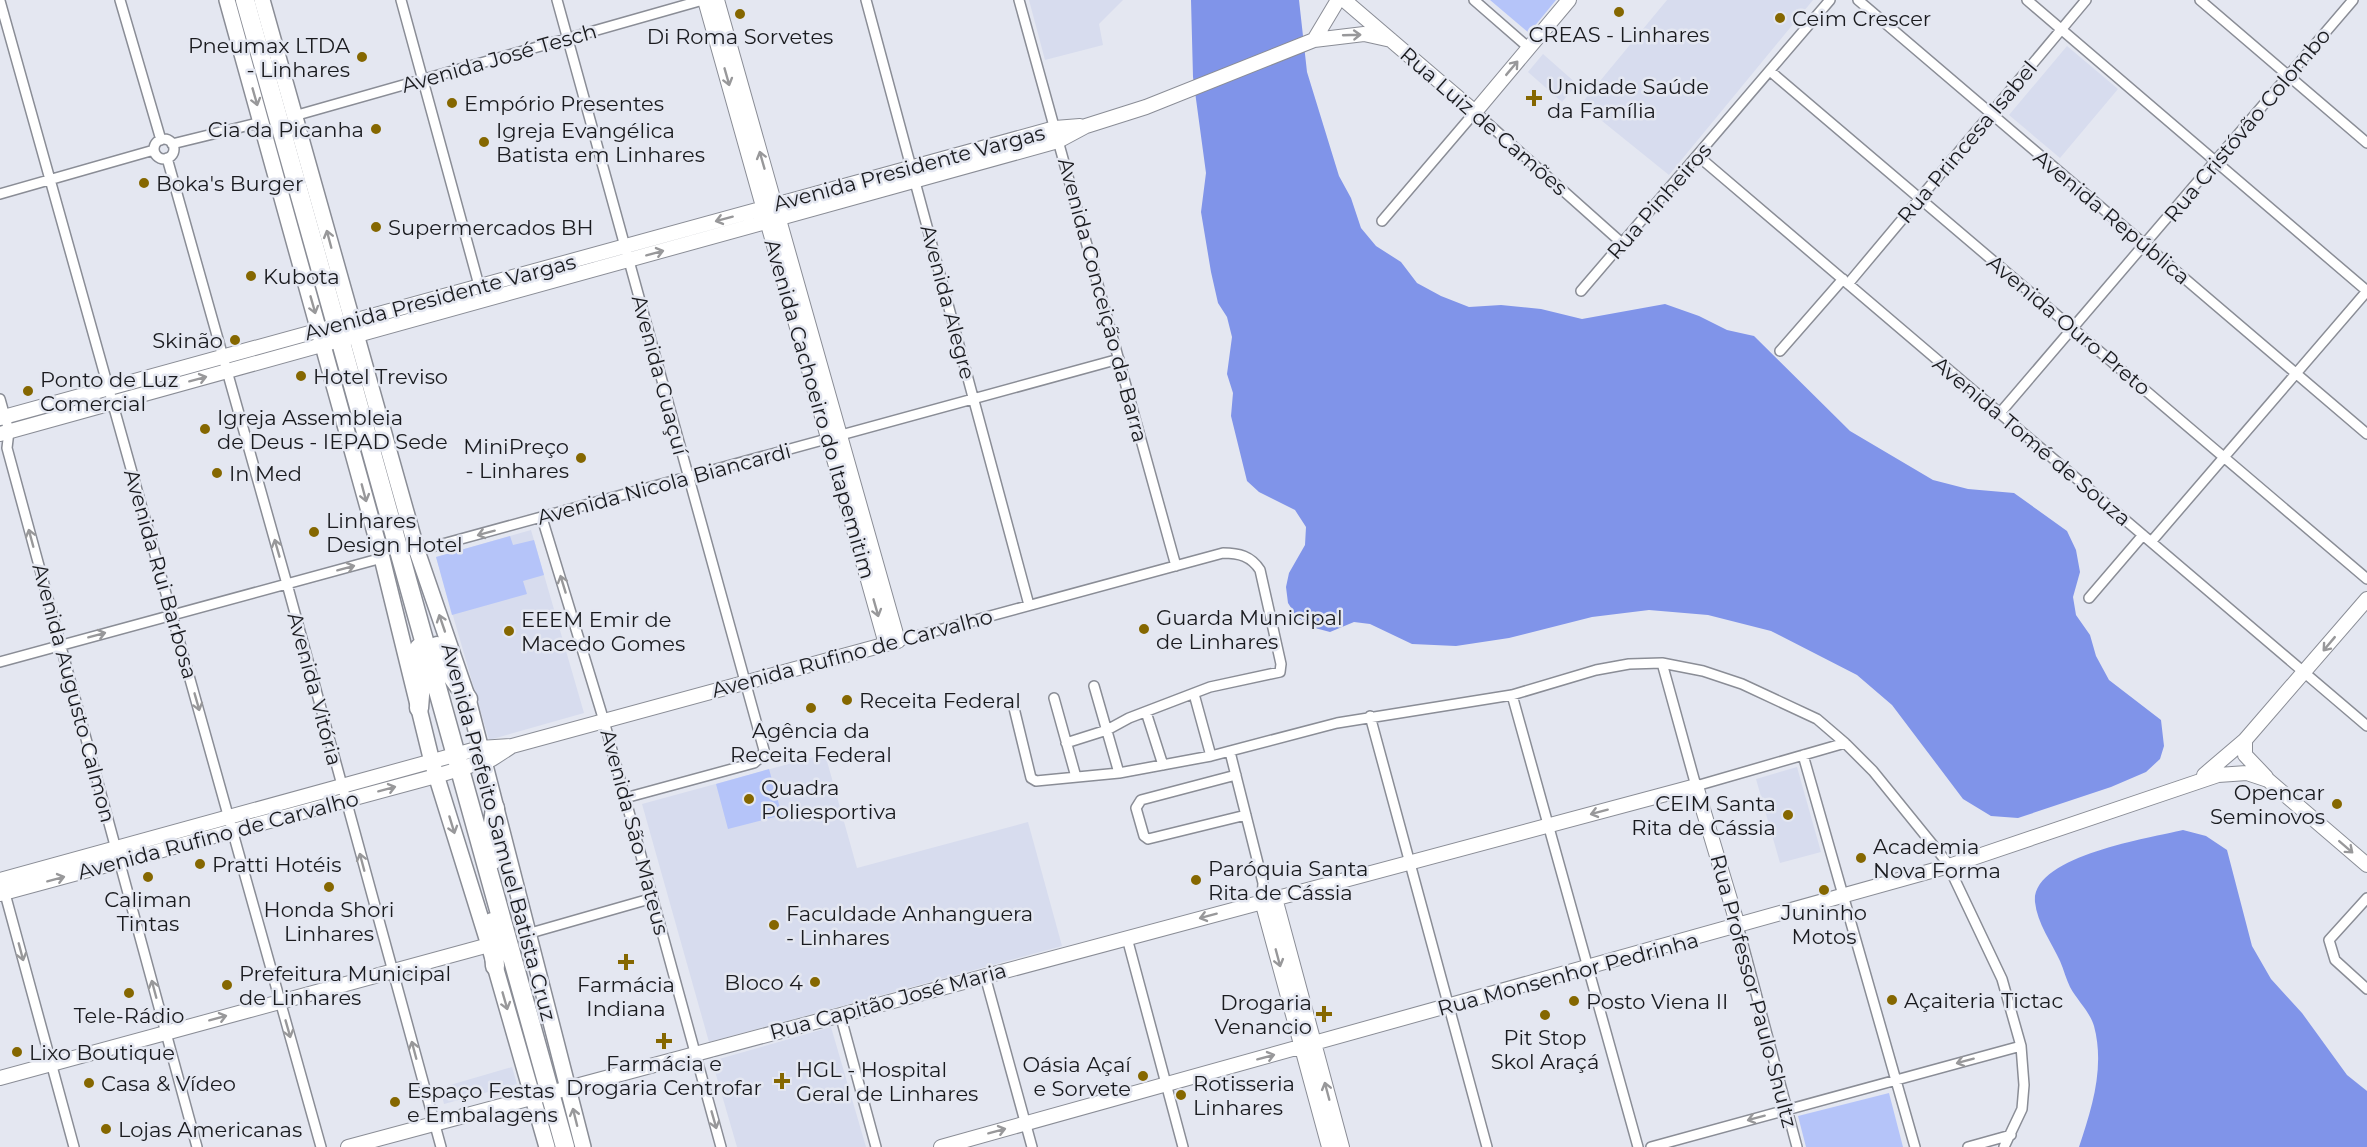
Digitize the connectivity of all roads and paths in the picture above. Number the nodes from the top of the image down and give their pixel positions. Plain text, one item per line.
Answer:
1 (0, 0) edge
2 (120, 0) edge
3 (227, 0) edge
4 (245, 0) edge
5 (262, 0) edge
6 (401, 0) edge
7 (557, 0) edge
8 (704, 0) edge
9 (717, 0) edge
10 (866, 0) edge
11 (1019, 0) edge
12 (1338, 0) edge
13 (1344, 0) edge
14 (1474, 0) edge
15 (1569, 0) edge
16 (1830, 0) edge
17 (1858, 0) edge
18 (2027, 0) edge
19 (2086, 0) edge
20 (2200, 0) edge
21 (2353, 0) edge
22 (2062, 29) junction
23 (567, 38) junction
24 (1391, 40) junction
25 (1311, 42) junction
26 (1529, 48) junction
27 (1770, 71) junction
28 (2288, 76) junction
29 (423, 79) junction
30 (1475, 112) junction
31 (1991, 114) junction
32 (294, 116) junction
33 (262, 123) junction
34 (1057, 135) junction
35 (160, 140) junction
36 (2367, 143) edge
37 (172, 144) junction
38 (154, 150) junction
39 (1698, 156) junction
40 (166, 158) junction
41 (2216, 161) junction
42 (911, 167) junction
43 (50, 179) junction
44 (915, 181) junction
45 (0, 194) edge
46 (1920, 198) junction
47 (769, 206) junction
48 (773, 221) junction
49 (1382, 221) dead end
50 (1623, 244) junction
51 (2145, 244) junction
52 (625, 246) junction
53 (629, 261) junction
54 (1845, 282) junction
55 (480, 286) junction
56 (1581, 291) dead end
57 (2367, 291) edge
58 (483, 300) junction
59 (2073, 328) junction
60 (339, 333) junction
61 (1780, 351) dead end
62 (221, 357) junction
63 (1119, 359) junction
64 (226, 372) junction
65 (2296, 373) junction
66 (109, 388) junction
67 (0, 399) edge
68 (975, 399) junction
69 (113, 403) junction
70 (2000, 413) junction
71 (2, 417) edge
72 (2367, 434) edge
73 (3, 435) edge
74 (834, 438) junction
75 (2224, 457) junction
76 (689, 477) junction
77 (542, 518) junction
78 (2143, 535) junction
79 (2151, 542) junction
80 (417, 551) junction
81 (382, 558) junction
82 (1176, 566) junction
83 (2367, 579) edge
84 (287, 584) junction
85 (411, 590) junction
86 (2089, 598) dead end
87 (2367, 599) edge
88 (1029, 606) junction
89 (172, 615) junction
90 (892, 642) junction
91 (60, 645) junction
92 (0, 662) edge
93 (1662, 663) junction
94 (2305, 673) junction
95 (745, 682) junction
96 (1094, 686) dead end
97 (1194, 694) junction
98 (1512, 695) junction
99 (1054, 698) dead end
100 (468, 699) junction
101 (418, 708) junction
102 (1014, 708) dead end
103 (1146, 712) junction
104 (1370, 716) junction
105 (604, 721) junction
106 (2367, 726) edge
107 (1107, 730) junction
108 (2245, 740) junction
109 (1066, 743) junction
110 (1845, 743) junction
111 (1230, 752) junction
112 (482, 755) junction
113 (1803, 755) junction
114 (1211, 756) junction
115 (459, 761) junction
116 (1162, 765) junction
117 (434, 769) junction
118 (1119, 773) junction
119 (1236, 775) junction
120 (1076, 777) junction
121 (2268, 780) junction
122 (2189, 784) junction
123 (1696, 786) junction
124 (343, 794) junction
125 (626, 798) junction
126 (495, 808) junction
127 (1246, 815) junction
128 (231, 824) junction
129 (1548, 825) junction
130 (117, 855) junction
131 (484, 861) junction
132 (1409, 862) junction
133 (2367, 865) edge
134 (1949, 866) junction
135 (1, 884) edge
136 (492, 893) junction
137 (1843, 896) junction
138 (653, 897) junction
139 (2367, 898) edge
140 (1268, 900) junction
141 (1738, 926) junction
142 (527, 934) junction
143 (1127, 938) junction
144 (489, 945) junction
145 (495, 966) junction
146 (1588, 968) junction
147 (393, 971) junction
148 (985, 976) junction
149 (2367, 988) edge
150 (280, 1001) junction
151 (1449, 1006) junction
152 (840, 1014) junction
153 (166, 1033) junction
154 (1308, 1045) junction
155 (2021, 1046) junction
156 (695, 1053) junction
157 (52, 1064) junction
158 (0, 1078) edge
159 (1896, 1080) junction
160 (1167, 1085) junction
161 (568, 1087) junction
162 (541, 1094) junction
163 (1787, 1110) junction
164 (434, 1123) junction
165 (1025, 1124) junction
166 (2011, 1135) junction
167 (75, 1147) edge
168 (197, 1147) edge
169 (321, 1147) edge
170 (348, 1147) edge
171 (441, 1147) edge
172 (547, 1147) edge
173 (565, 1147) edge
174 (583, 1147) edge
175 (722, 1147) edge
176 (876, 1147) edge
177 (941, 1147) edge
178 (1032, 1147) edge
179 (1183, 1147) edge
180 (1329, 1147) edge
181 (1342, 1147) edge
182 (1487, 1147) edge
183 (1638, 1147) edge
184 (1651, 1147) edge
185 (1797, 1147) edge
186 (1915, 1147) edge
187 (1968, 1147) edge
188 (2004, 1147) edge

1 - 43 street, Avenida Rui Barbosa
2 - 35 street
3 -> 33 main road, Avenida Prefeito Samuel Batista Cruz
4 - 60 highway
5 - 32 main road, Avenida Prefeito Samuel Batista Cruz
6 - 29 street
7 - 23 street, Avenida Guaçuí
8 - 23 street, Avenida José Tesch
8 -> 47 main road
47 -> 9 main road
10 - 42 street, Avenida Alegre
11 - 34 street, Avenida Conceição da Barra
12 - 25 main road
13 - 24 main road, Rua Luiz de Camões
14 - 26 street
15 - 26 main road
16 - 27 street, Rua Pinheiros
17 - 31 street, Avenida República
18 - 22 street
19 - 22 street, Rua Princesa Isabel
20 - 28 street
21 - 28 street, Rua Cristóvão Colombo
22 - 31 street, Rua Princesa Isabel
22 - 41 street
23 - 29 street, Avenida José Tesch
23 - 52 street, Avenida Guaçuí
25 -> 24 main road, Avenida Presidente Vargas
24 - 30 main road, Rua Luiz de Camões
25 - 34 main road, Avenida Presidente Vargas
30 -> 26 main road
27 - 39 street, Rua Pinheiros
27 - 46 street, Avenida Ouro Preto
28 - 36 street
28 - 41 street, Rua Cristóvão Colombo
29 - 32 street, Avenida José Tesch
29 - 55 street
30 - 49 street
30 - 50 street, Rua Luiz de Camões
31 - 46 street, Rua Princesa Isabel
31 - 51 street, Avenida República
60 -> 32 main road, Avenida Prefeito Samuel Batista Cruz
33 - 37 street
33 -> 60 main road, Avenida Prefeito Samuel Batista Cruz
34 - 42 main road, Avenida Presidente Vargas
34 - 44 main road, Avenida Presidente Vargas
34 - 63 street, Avenida Conceição da Barra
35 - 37 street
35 - 38 street
37 - 40 street
38 - 40 street
38 - 43 street
39 - 50 street, Rua Pinheiros
39 - 54 street, Avenida Tomé de Souza
40 - 62 street
41 - 51 street, Rua Cristóvão Colombo
41 - 57 street
42 - 44 street, Avenida Alegre
42 - 47 main road, Avenida Presidente Vargas
43 - 45 street
43 - 66 street, Avenida Rui Barbosa
44 - 48 main road, Avenida Presidente Vargas
44 - 68 street, Avenida Alegre
46 - 54 street, Rua Princesa Isabel
46 - 59 street, Avenida Ouro Preto
47 - 48 main road, Avenida Cachoeiro do Itapemitim
47 -> 52 main road, Avenida Presidente Vargas
53 -> 48 main road, Avenida Presidente Vargas
48 - 74 main road, Avenida Cachoeiro do Itapemitim
50 - 56 street, Rua Pinheiros
51 - 59 street, Rua Cristóvão Colombo
51 - 65 street, Avenida República
52 - 53 street, Avenida Guaçuí
52 - 55 main road, Avenida Presidente Vargas
53 - 58 main road, Avenida Presidente Vargas
53 - 76 street, Avenida Guaçuí
54 - 61 street, Rua Princesa Isabel
54 - 70 street, Avenida Tomé de Souza
55 - 58 street
55 - 60 main road, Avenida Presidente Vargas
57 - 65 street
58 - 60 main road, Avenida Presidente Vargas
59 - 70 street, Rua Cristóvão Colombo
59 - 75 street, Avenida Ouro Preto
60 - 62 main road, Avenida Presidente Vargas
60 - 64 main road, Avenida Presidente Vargas
60 - 80 main road, Avenida Prefeito Samuel Batista Cruz
60 -> 81 main road, Avenida Prefeito Samuel Batista Cruz
60 - 85 highway
62 - 64 street, Avenida Vitória
62 - 66 main road, Avenida Presidente Vargas
63 - 68 street, Avenida Nicola Biancardi
63 - 82 street, Avenida Conceição da Barra
69 -> 64 main road, Avenida Presidente Vargas
84 -> 64 street, Avenida Vitória
65 - 72 street, Avenida República
65 - 75 street
66 - 69 street, Avenida Rui Barbosa
66 - 71 main road, Avenida Presidente Vargas
67 - 71 street, Avenida Augusto Calmon
68 - 74 street, Avenida Nicola Biancardi
68 - 88 street, Avenida Alegre
69 - 73 main road, Avenida Presidente Vargas
69 - 89 street, Avenida Rui Barbosa
70 - 78 street, Avenida Tomé de Souza
71 - 73 street, Avenida Augusto Calmon
91 -> 73 street, Avenida Augusto Calmon
74 - 76 street, Avenida Nicola Biancardi
74 - 90 main road, Avenida Cachoeiro do Itapemitim
75 - 79 street
75 - 83 street, Avenida Ouro Preto
76 - 77 street, Avenida Nicola Biancardi
76 - 95 street, Avenida Guaçuí
77 -> 80 street, Avenida Nicola Biancardi
105 -> 77 street, Avenida São Mateus
78 - 79 street, Avenida Tomé de Souza
78 - 86 street
79 - 94 street, Avenida Tomé de Souza
100 -> 80 main road, Avenida Prefeito Samuel Batista Cruz
84 -> 81 street
81 - 101 main road, Avenida Prefeito Samuel Batista Cruz
82 - 88 street, Avenida Rufino de Carvalho
82 - 97 street, Avenida Rufino de Carvalho
84 - 89 street
84 - 124 street, Avenida Vitória
85 - 100 highway
85 - 101 highway
85 - 115 highway, Avenida Prefeito Samuel Batista Cruz
87 -> 94 main road
88 - 90 street, Avenida Rufino de Carvalho
91 -> 89 street
89 -> 128 street, Avenida Rui Barbosa
90 - 95 main road, Avenida Rufino de Carvalho
91 - 92 street
91 - 130 street, Avenida Augusto Calmon
93 - 98 street
93 - 110 street
93 - 123 street, Rua Professor Paulo Shultz
94 - 106 street, Avenida Tomé de Souza
94 - 108 main road
95 - 105 main road, Avenida Rufino de Carvalho
95 - 125 street, Avenida Guaçuí
96 - 107 street
97 - 103 street
97 - 114 street
98 - 104 street
98 - 129 street
99 - 109 street
100 - 112 main road, Avenida Prefeito Samuel Batista Cruz
101 - 117 main road, Avenida Prefeito Samuel Batista Cruz
102 - 120 street
103 - 107 street
103 - 116 street
104 - 111 street
104 - 132 street
105 - 112 main road, Avenida Rufino de Carvalho
105 - 125 street, Avenida São Mateus
107 - 109 street
107 - 118 street
108 - 121 main road
108 - 122 main road
109 - 120 street
110 - 113 street
110 - 134 street
111 - 114 street
111 - 119 street
112 - 115 main road, Avenida Rufino de Carvalho
112 - 126 main road, Avenida Prefeito Samuel Batista Cruz
113 - 123 street
113 - 137 street
114 - 116 street
115 - 117 main road, Avenida Rufino de Carvalho
115 - 131 highway
116 - 118 street
117 - 124 main road, Avenida Rufino de Carvalho
117 -> 144 main road, Avenida Prefeito Samuel Batista Cruz
118 - 120 street
119 - 127 street
119 - 127 street
121 - 122 main road
121 -> 133 main road
122 - 134 main road, Rua Monsenhor Pedrinha
123 -> 129 main road, Rua Capitão José Maria
123 - 141 main road, Rua Professor Paulo Shultz
124 - 128 main road, Avenida Rufino de Carvalho
147 -> 124 street, Avenida Vitória
125 - 138 street, Avenida São Mateus
126 - 136 highway
126 - 142 main road, Avenida Prefeito Samuel Batista Cruz
127 - 140 street
128 - 130 main road, Avenida Rufino de Carvalho
128 - 150 street, Avenida Rui Barbosa
129 - 132 main road, Rua Capitão José Maria
129 - 146 street
130 - 135 main road, Avenida Rufino de Carvalho
153 -> 130 street, Avenida Augusto Calmon
131 - 136 highway
131 - 145 highway
132 - 140 main road, Rua Capitão José Maria
132 - 151 street
134 - 137 main road, Rua Monsenhor Pedrinha
134 - 155 street
135 -> 157 street
136 - 162 highway
137 - 141 main road, Rua Monsenhor Pedrinha
137 - 159 street
138 - 142 street
138 - 156 street, Avenida São Mateus
139 - 149 street
140 -> 143 main road, Rua Capitão José Maria
140 - 154 main road
141 - 146 main road, Rua Monsenhor Pedrinha
141 - 163 street, Rua Professor Paulo Shultz
142 - 161 main road, Avenida Prefeito Samuel Batista Cruz
143 - 148 main road, Rua Capitão José Maria
143 - 160 street
144 - 145 main road, Avenida Prefeito Samuel Batista Cruz
144 - 147 main road
145 -> 162 main road, Avenida Prefeito Samuel Batista Cruz
146 - 151 main road, Rua Monsenhor Pedrinha
146 - 183 street
147 - 150 main road
164 -> 147 street, Avenida Vitória
148 - 152 main road, Rua Capitão José Maria
148 - 165 street
153 -> 150 main road
150 -> 169 street, Avenida Rui Barbosa
151 - 154 main road, Rua Monsenhor Pedrinha
151 - 182 street
152 - 156 main road, Rua Capitão José Maria
152 - 176 street
153 - 157 main road
153 - 168 street, Avenida Augusto Calmon
160 -> 154 main road, Rua Monsenhor Pedrinha
154 - 180 main road
181 -> 154 main road
155 -> 159 street
155 - 166 street
156 - 161 main road, Rua Capitão José Maria
156 -> 175 street, Avenida São Mateus
157 - 158 main road
157 - 167 street
159 - 163 street
159 - 186 street
160 - 165 main road, Rua Monsenhor Pedrinha
160 - 179 street
161 - 162 main road, Rua Capitão José Maria
174 -> 161 main road, Avenida Prefeito Samuel Batista Cruz
162 - 164 main road
162 - 172 main road, Avenida Prefeito Samuel Batista Cruz
162 - 173 highway
163 -> 184 street
163 - 185 street, Rua Professor Paulo Shultz
164 - 170 main road
164 - 171 street, Avenida Vitória
177 -> 165 main road, Rua Monsenhor Pedrinha
165 - 178 street
166 - 187 street
166 - 188 street

